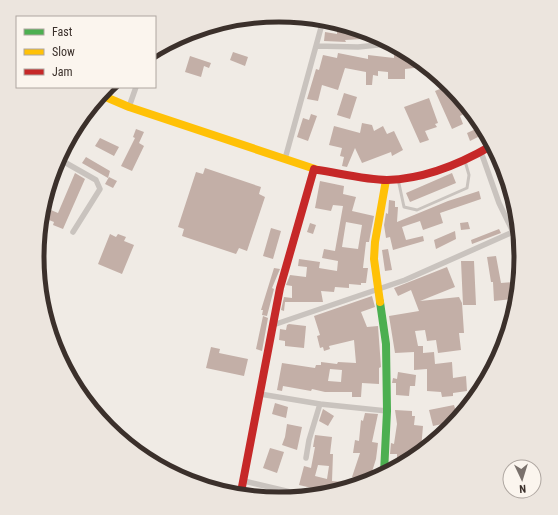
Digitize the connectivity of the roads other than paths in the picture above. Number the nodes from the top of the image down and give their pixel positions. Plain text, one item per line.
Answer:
1 (321, 26) edge
2 (380, 45) edge
3 (316, 46) junction
4 (136, 88) edge
5 (106, 97) edge
6 (129, 107) junction
7 (487, 148) edge
8 (481, 152) junction
9 (286, 159) junction
10 (465, 159) junction
11 (64, 162) edge
12 (314, 169) junction
13 (398, 179) junction
14 (386, 180) junction
15 (513, 231) edge
16 (73, 232) dead end
17 (513, 232) edge
18 (377, 290) junction
19 (273, 325) junction
20 (260, 394) junction
21 (320, 404) junction
22 (387, 411) junction
23 (306, 458) dead end
24 (384, 468) edge
25 (244, 481) junction
26 (242, 490) edge
27 (291, 492) edge

1 - 3 street
2 - 3 street
3 - 9 street
4 - 6 street
5 - 6 street
6 - 9 street
7 - 8 street
8 - 10 street
8 - 15 street
9 - 12 street
10 - 13 street
10 - 13 lane
11 - 16 street
12 - 14 street
12 - 19 street
13 - 14 street
14 - 18 street
17 - 18 street
18 - 19 street
18 - 22 street
19 - 20 street
20 - 21 street
20 - 25 street
21 - 22 street
21 - 23 street
22 - 24 street
25 - 26 street
25 - 27 street

